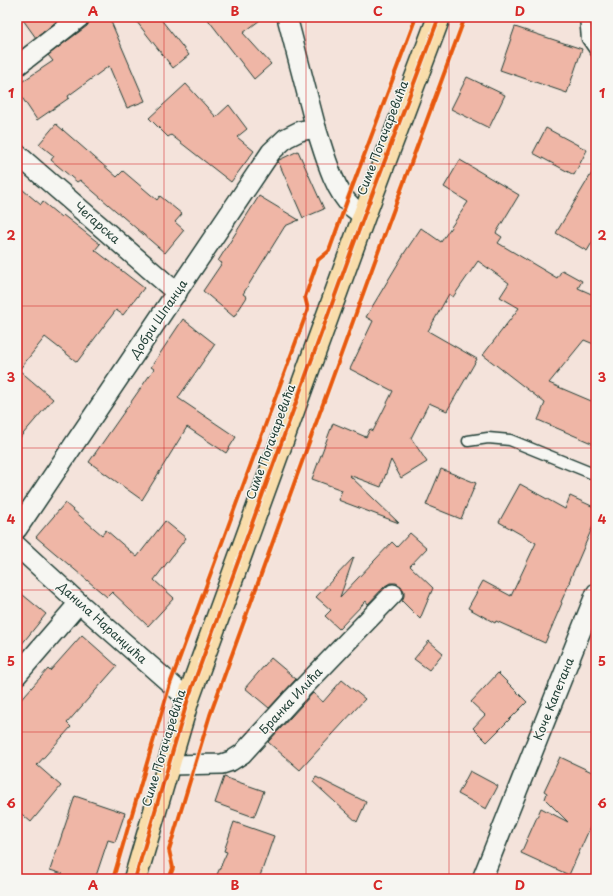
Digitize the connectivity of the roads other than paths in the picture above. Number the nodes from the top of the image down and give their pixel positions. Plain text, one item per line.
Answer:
1 (80, 17) edge
2 (287, 17) edge
3 (439, 17) edge
4 (585, 17) edge
5 (596, 52) edge
6 (17, 66) edge
7 (316, 128) junction
8 (17, 154) edge
9 (364, 216) junction
10 (177, 293) junction
11 (468, 441) dead end
12 (596, 476) edge
13 (17, 529) edge
14 (17, 546) edge
15 (596, 593) edge
16 (394, 594) dead end
17 (79, 603) junction
18 (17, 675) edge
19 (188, 699) junction
20 (169, 765) junction
21 (135, 879) edge
22 (482, 879) edge

1 - 6 street
2 - 7 street
3 - 9 main road, Симе Погачаревића
4 - 5 lane
7 - 9 street
7 - 10 street, Добри Шпанца
8 - 10 street, Чегарска
9 - 19 main road, Симе Погачаревића
10 - 13 street, Добри Шпанца
11 - 12 lane
14 - 17 street, Данила Наранџића
15 - 22 street, Коче Капетана
16 - 20 street, Бранка Илића
17 - 18 street
17 - 19 street, Данила Наранџића
19 - 20 main road, Симе Погачаревића
20 - 21 main road, Симе Погачаревића

